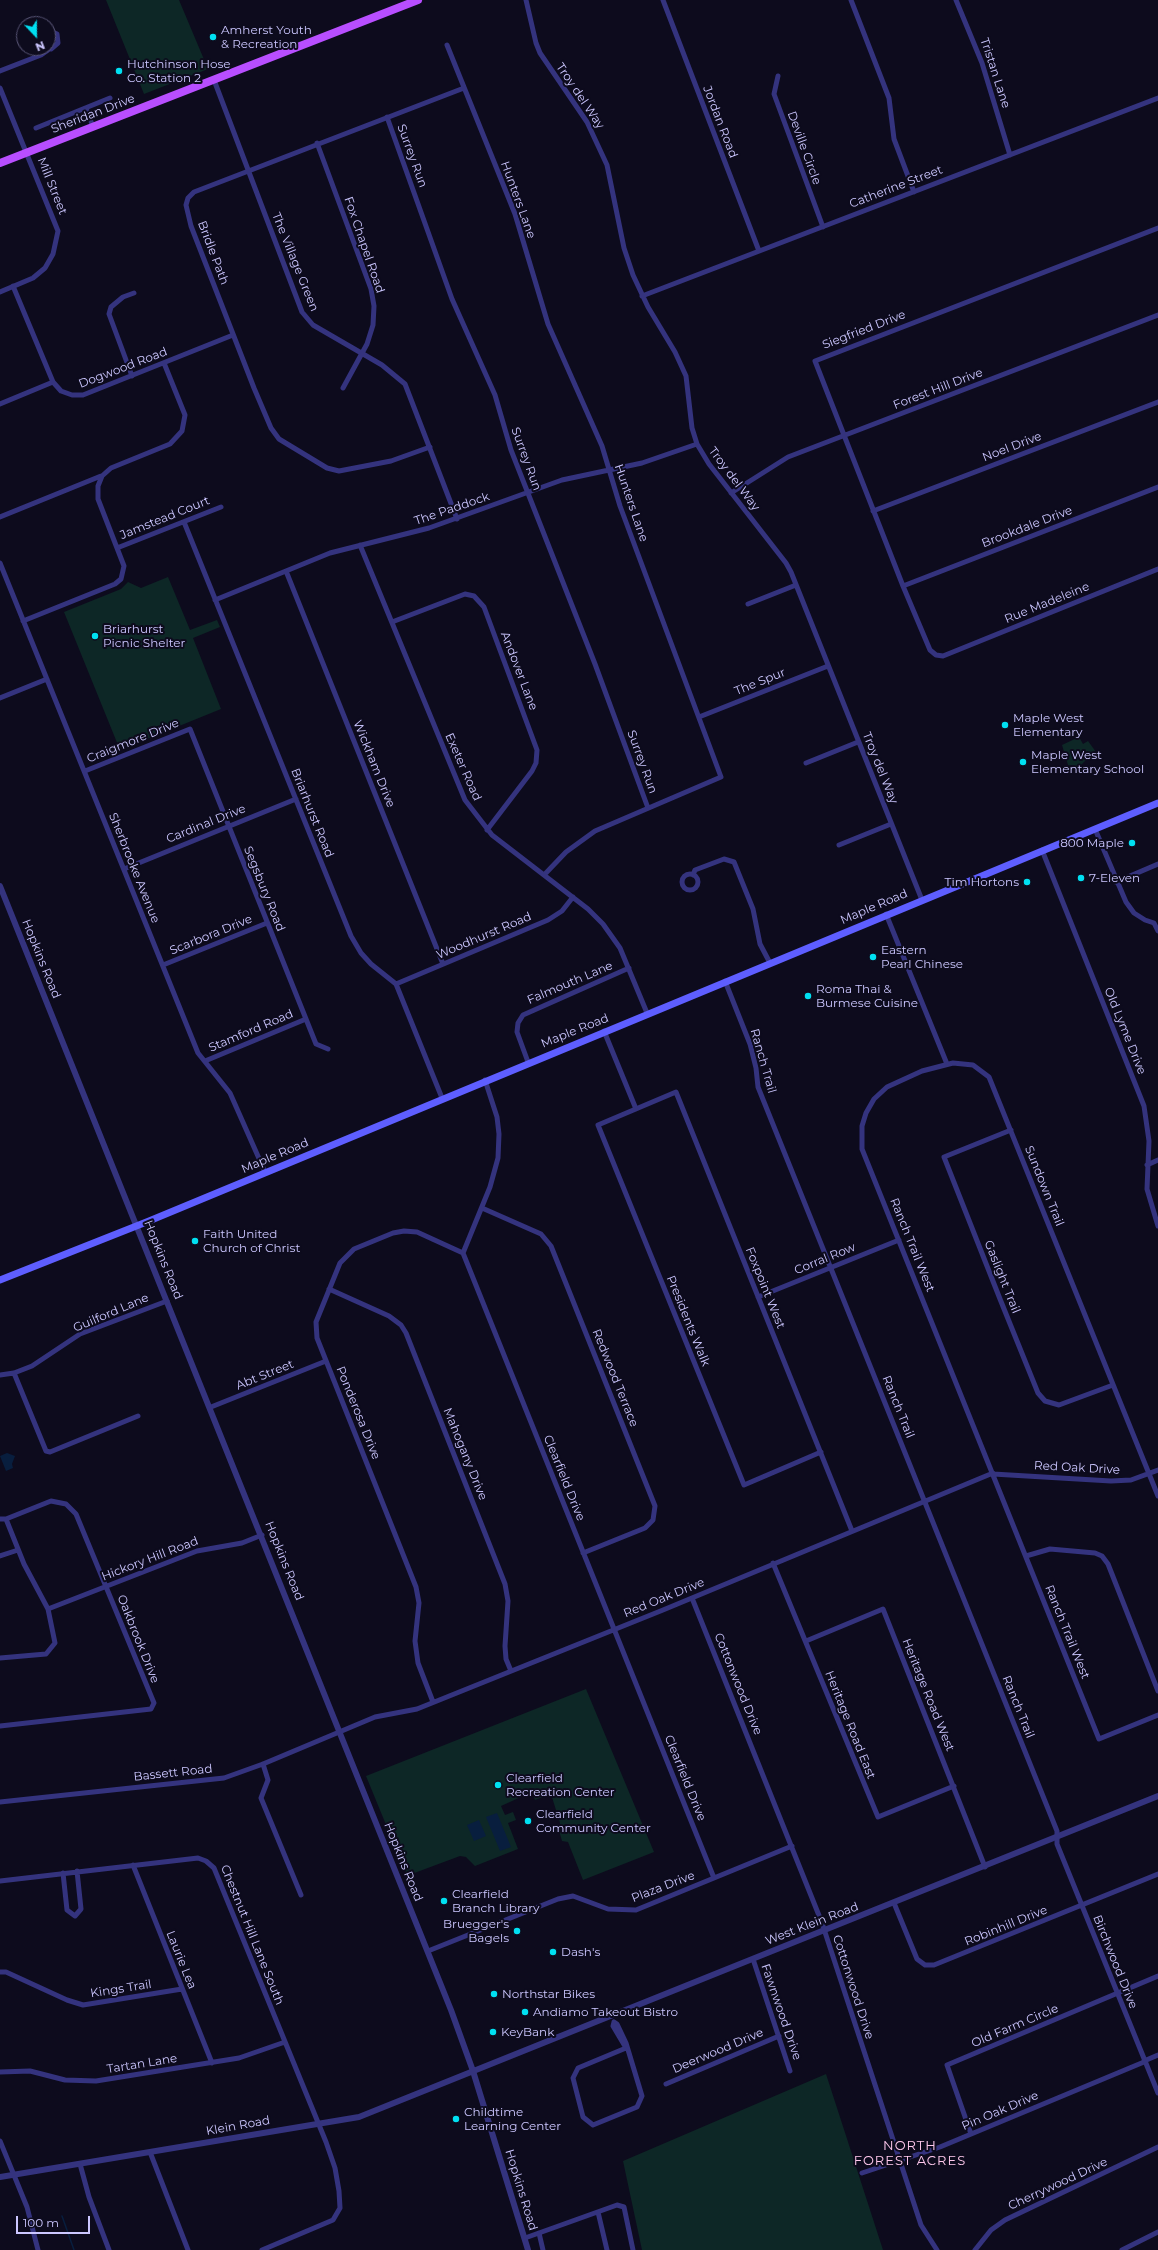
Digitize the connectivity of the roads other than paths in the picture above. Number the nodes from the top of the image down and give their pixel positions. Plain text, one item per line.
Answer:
1 (418, 0) edge
2 (526, 0) edge
3 (663, 0) edge
4 (851, 0) edge
5 (956, 0) edge
6 (56, 34) edge
7 (56, 45) edge
8 (447, 45) dead end
9 (38, 56) edge
10 (0, 71) edge
11 (778, 76) dead end
12 (214, 80) junction
13 (0, 88) edge
14 (464, 88) junction
15 (110, 98) dead end
16 (1158, 98) edge
17 (86, 108) junction
18 (387, 117) junction
19 (93, 127) junction
20 (36, 128) dead end
21 (317, 143) junction
22 (27, 152) junction
23 (1010, 155) junction
24 (0, 163) edge
25 (248, 170) junction
26 (914, 192) junction
27 (823, 227) junction
28 (1158, 228) edge
29 (758, 251) junction
30 (13, 286) junction
31 (0, 292) edge
32 (134, 293) dead end
33 (642, 296) junction
34 (1158, 315) edge
35 (233, 335) junction
36 (362, 354) junction
37 (164, 363) junction
38 (132, 376) junction
39 (53, 382) junction
40 (343, 388) dead end
41 (1158, 402) edge
42 (0, 404) edge
43 (844, 435) junction
44 (696, 444) junction
45 (430, 447) junction
46 (610, 470) junction
47 (102, 476) junction
48 (1158, 487) edge
49 (527, 493) junction
50 (732, 493) junction
51 (221, 507) dead end
52 (873, 511) junction
53 (0, 517) edge
54 (457, 519) junction
55 (184, 522) junction
56 (360, 545) junction
57 (117, 548) junction
58 (0, 563) edge
59 (1158, 569) edge
60 (286, 571) junction
61 (796, 585) junction
62 (904, 586) junction
63 (215, 600) junction
64 (748, 604) dead end
65 (23, 621) junction
66 (392, 622) junction
67 (943, 656) joint
68 (828, 666) junction
69 (47, 679) junction
70 (0, 698) edge
71 (699, 717) junction
72 (190, 729) joint
73 (858, 742) junction
74 (806, 763) dead end
75 (85, 771) junction
76 (296, 799) junction
77 (1158, 803) edge
78 (648, 808) junction
79 (891, 824) junction
80 (228, 826) junction
81 (1095, 829) junction
82 (487, 830) junction
83 (838, 845) dead end
84 (1042, 850) junction
85 (1158, 864) edge
86 (124, 869) junction
87 (545, 874) junction
88 (693, 875) dead end
89 (1116, 882) junction
90 (0, 886) edge
91 (573, 897) junction
92 (922, 900) junction
93 (886, 914) junction
94 (267, 923) junction
95 (1158, 931) edge
96 (770, 963) junction
97 (443, 964) junction
98 (163, 965) junction
99 (629, 968) junction
100 (724, 981) junction
101 (396, 984) junction
102 (647, 1014) junction
103 (306, 1019) junction
104 (604, 1031) junction
105 (328, 1049) dead end
106 (205, 1061) junction
107 (528, 1062) junction
108 (946, 1064) junction
109 (485, 1080) junction
110 (442, 1098) junction
111 (636, 1109) junction
112 (1011, 1130) junction
113 (1158, 1160) edge
114 (1147, 1165) junction
115 (266, 1172) junction
116 (482, 1208) junction
117 (137, 1226) junction
118 (1158, 1226) edge
119 (899, 1240) junction
120 (463, 1253) junction
121 (831, 1267) junction
122 (0, 1280) edge
123 (329, 1289) junction
124 (758, 1297) junction
125 (167, 1300) junction
126 (326, 1361) junction
127 (14, 1373) junction
128 (0, 1375) edge
129 (1113, 1385) junction
130 (211, 1407) junction
131 (138, 1416) dead end
132 (821, 1452) junction
133 (1158, 1470) edge
134 (993, 1473) junction
135 (1149, 1473) junction
136 (1158, 1496) edge
137 (925, 1501) junction
138 (6, 1518) junction
139 (0, 1519) edge
140 (852, 1531) junction
141 (262, 1535) junction
142 (18, 1550) junction
143 (583, 1553) junction
144 (0, 1556) edge
145 (1026, 1556) junction
146 (774, 1563) junction
147 (106, 1587) junction
148 (692, 1598) junction
149 (48, 1609) junction
150 (615, 1629) junction
151 (806, 1641) junction
152 (0, 1658) edge
153 (511, 1671) junction
154 (1158, 1690) edge
155 (433, 1702) junction
156 (1158, 1715) edge
157 (0, 1726) edge
158 (340, 1732) junction
159 (263, 1764) junction
160 (954, 1786) junction
161 (1158, 1796) edge
162 (0, 1802) edge
163 (1056, 1838) junction
164 (792, 1846) junction
165 (133, 1865) junction
166 (984, 1867) junction
167 (77, 1871) junction
168 (63, 1873) junction
169 (1158, 1874) edge
170 (714, 1878) junction
171 (0, 1881) edge
172 (301, 1895) dead end
173 (894, 1903) junction
174 (1082, 1906) junction
175 (824, 1931) junction
176 (428, 1951) junction
177 (753, 1959) junction
178 (1, 1970) edge
179 (1158, 1976) edge
180 (182, 1988) junction
181 (1116, 1993) junction
182 (613, 2019) junction
183 (779, 2036) junction
184 (285, 2042) junction
185 (626, 2048) junction
186 (1158, 2055) edge
187 (1144, 2061) junction
188 (212, 2063) junction
189 (473, 2071) junction
190 (790, 2071) dead end
191 (0, 2072) edge
192 (666, 2084) dead end
193 (1158, 2094) edge
194 (318, 2124) junction
195 (971, 2134) junction
196 (0, 2141) edge
197 (1158, 2147) edge
198 (150, 2152) junction
199 (899, 2161) junction
200 (80, 2164) junction
201 (862, 2173) dead end
202 (14, 2175) junction
203 (0, 2177) edge
204 (598, 2212) junction
205 (1158, 2232) edge
206 (539, 2233) junction
207 (525, 2238) junction
208 (38, 2250) edge
209 (110, 2250) edge
210 (188, 2250) edge
211 (262, 2250) edge
212 (528, 2250) edge
213 (543, 2250) edge
214 (607, 2250) edge
215 (632, 2250) edge
216 (937, 2250) edge
217 (975, 2250) edge
218 (1122, 2250) edge

1 - 12 main road, Sheridan Drive
2 - 33 street, Troy del Way
3 - 29 street, Jordan Road
4 - 26 street
5 - 23 street, Tristan Lane
6 - 7 street
8 - 14 street, Hunters Lane
9 - 10 street
11 - 27 street, Deville Circle
12 - 19 main road, Sheridan Drive
12 - 25 street, The Village Green
13 - 22 street, Mill Street
14 - 18 street, Bridle Path
14 - 46 street, Hunters Lane
15 - 17 street
16 - 23 street, Catherine Street
17 - 19 street
17 - 20 street
18 - 21 street, Bridle Path
18 - 49 street, Surrey Run
19 - 22 main road, Sheridan Drive
21 - 25 street, Bridle Path
21 - 36 street, Fox Chapel Road
22 - 24 main road, Sheridan Drive
22 - 30 street, Mill Street
23 - 26 street, Catherine Street
25 - 35 street, Bridle Path
25 - 36 street, The Village Green
26 - 27 street, Catherine Street
27 - 29 street, Catherine Street
28 - 43 street, Siegfried Drive
29 - 33 street, Catherine Street
30 - 31 street, Mill Street
30 - 39 street
32 - 38 street
33 - 44 street, Troy del Way
34 - 43 street, Forest Hill Drive
35 - 37 street, Dogwood Road
35 - 45 street, Bridle Path
36 - 40 street, Fox Chapel Road
36 - 45 street, The Village Green
37 - 38 street, Dogwood Road
37 - 47 street
38 - 39 street, Dogwood Road
39 - 42 street
41 - 52 street, Noel Drive
43 - 50 street, Forest Hill Drive
43 - 52 street, Siegfried Drive
44 - 46 street, The Paddock
44 - 50 street, Troy del Way
45 - 54 street, The Village Green
46 - 49 street, The Paddock
46 - 71 street, Hunters Lane
47 - 53 street
47 - 57 street
48 - 62 street, Brookdale Drive
49 - 54 street, The Paddock
49 - 78 street, Surrey Run
50 - 61 street, Troy del Way
51 - 55 street, Jamstead Court
52 - 62 street, Siegfried Drive
54 - 56 street, The Paddock
55 - 57 street, Jamstead Court
55 - 63 street, Briarhurst Road
56 - 60 street, The Paddock
56 - 66 street, Exeter Road
57 - 65 street
58 - 65 street, Sherbrooke Avenue
59 - 67 street, Rue Madeleine
60 - 63 street, The Paddock
60 - 97 street, Wickham Drive
61 - 64 street
61 - 68 street, Troy del Way
62 - 67 street, Siegfried Drive
63 - 76 street, Briarhurst Road
65 - 69 street, Sherbrooke Avenue
66 - 82 street, Exeter Road
66 - 82 street, Andover Lane
68 - 71 street, The Spur
68 - 73 street, Troy del Way
69 - 70 street
69 - 75 street, Sherbrooke Avenue
71 - 78 street, Hunters Lane
72 - 75 street, Craigmore Drive
72 - 80 street, Segsbury Road
73 - 74 street
73 - 79 street, Troy del Way
75 - 86 street, Sherbrooke Avenue
76 - 80 street, Cardinal Drive
76 - 101 street, Briarhurst Road
77 - 81 main road, Maple Road
78 - 87 street, Hunters Lane
79 - 83 street
79 - 92 street, Troy del Way
80 - 86 street, Cardinal Drive
80 - 94 street, Segsbury Road
81 - 84 main road, Maple Road
81 - 89 street
82 - 87 street, Exeter Road
84 - 92 main road, Maple Road
84 - 114 street, Old Lyme Drive
85 - 89 street
86 - 98 street, Sherbrooke Avenue
87 - 91 street, Exeter Road
88 - 96 street
89 - 95 street
90 - 117 street, Hopkins Road
91 - 97 street, Woodhurst Road
91 - 99 street, Exeter Road
92 - 93 main road, Maple Road
93 - 96 main road, Maple Road
93 - 108 street
94 - 98 street, Scarbora Drive
94 - 103 street, Segsbury Road
96 - 100 main road, Maple Road
97 - 101 street, Woodhurst Road
98 - 106 street, Sherbrooke Avenue
99 - 102 street, Exeter Road
99 - 107 street, Falmouth Lane
100 - 102 main road, Maple Road
100 - 121 street, Ranch Trail
101 - 110 street, Briarhurst Road
102 - 104 main road, Maple Road
103 - 105 street, Segsbury Road
103 - 106 street, Stamford Road
104 - 107 main road, Maple Road
104 - 111 street
106 - 115 street, Sherbrooke Avenue
107 - 109 main road, Maple Road
108 - 112 street, Sundown Trail
108 - 119 street, Ranch Trail West
109 - 110 main road, Maple Road
109 - 116 street
110 - 115 main road, Maple Road
111 - 124 street, Foxpoint West
111 - 132 street, Presidents Walk
112 - 129 street, Sundown Trail
112 - 129 street, Gaslight Trail
113 - 114 street
114 - 118 street, Old Lyme Drive
115 - 117 main road, Maple Road
116 - 120 street
116 - 143 street, Redwood Terrace
117 - 122 main road, Maple Road
117 - 125 street, Hopkins Road
119 - 121 street, Corral Row
119 - 134 street, Ranch Trail West
120 - 123 street, Ponderosa Drive
120 - 143 street, Clearfield Drive
121 - 124 street, Corral Row
121 - 137 street, Ranch Trail
123 - 126 street, Ponderosa Drive
123 - 153 street, Mahogany Drive
124 - 132 street, Foxpoint West
125 - 127 street, Guilford Lane
125 - 130 street, Hopkins Road
126 - 130 street, Abt Street
126 - 155 street, Ponderosa Drive
127 - 128 street, Guilford Lane
127 - 131 street
129 - 135 street, Sundown Trail
130 - 141 street, Hopkins Road
132 - 140 street, Foxpoint West
133 - 135 street, Red Oak Drive
134 - 135 street, Red Oak Drive
134 - 137 street, Red Oak Drive
134 - 145 street, Ranch Trail West
135 - 136 street, Sundown Trail
137 - 140 street, Red Oak Drive
137 - 163 street, Ranch Trail
138 - 139 street, Oakbrook Drive
138 - 142 street
138 - 147 street, Oakbrook Drive
140 - 146 street, Red Oak Drive
141 - 147 street, Hickory Hill Road
141 - 158 street, Hopkins Road
142 - 144 street
142 - 149 street
143 - 150 street, Clearfield Drive
145 - 154 street
145 - 156 street, Ranch Trail West
146 - 148 street, Red Oak Drive
146 - 151 street, Heritage Road East
147 - 149 street, Hickory Hill Road
147 - 157 street, Oakbrook Drive
148 - 150 street, Red Oak Drive
148 - 164 street, Cottonwood Drive
149 - 152 street
150 - 153 street, Red Oak Drive
150 - 170 street, Clearfield Drive
151 - 160 street, Heritage Road East
151 - 160 street, Heritage Road West
153 - 155 street, Red Oak Drive
155 - 158 street, Red Oak Drive
158 - 159 street, Bassett Road
158 - 176 street, Hopkins Road
159 - 162 street, Bassett Road
159 - 172 street
160 - 166 street, Heritage Road West
161 - 163 street, West Klein Road
163 - 166 street, West Klein Road
163 - 174 street, Birchwood Drive
164 - 170 street, Plaza Drive
164 - 175 street, Cottonwood Drive
165 - 167 street, Chestnut Hill Lane South
165 - 180 street, Laurie Lea
165 - 184 street, Chestnut Hill Lane South
166 - 173 street, West Klein Road
167 - 168 street, Chestnut Hill Lane South
167 - 168 street
168 - 171 street, Chestnut Hill Lane South
169 - 174 street, Robinhill Drive
170 - 176 street, Plaza Drive
173 - 174 street, Robinhill Drive
173 - 175 street, West Klein Road
174 - 181 street, Birchwood Drive
175 - 177 street, West Klein Road
175 - 199 street, Cottonwood Drive
176 - 189 street, Hopkins Road
177 - 182 street, West Klein Road
177 - 183 street, Fawnwood Drive
178 - 180 street, Kings Trail
179 - 181 street, Old Farm Circle
180 - 188 street, Laurie Lea
181 - 187 street, Birchwood Drive
181 - 195 street, Old Farm Circle
182 - 185 street
182 - 189 street, West Klein Road
183 - 190 street, Fawnwood Drive
183 - 192 street, Deerwood Drive
184 - 188 street, Tartan Lane
184 - 194 street, Chestnut Hill Lane South
185 - 185 street
186 - 187 street, Pin Oak Drive
187 - 193 street, Birchwood Drive
187 - 195 street, Pin Oak Drive
188 - 191 street, Tartan Lane
189 - 194 street, Klein Road
189 - 207 street, Hopkins Road
194 - 198 street, Klein Road
194 - 211 street, Chestnut Hill Lane South
195 - 199 street, Pin Oak Drive
196 - 202 street
197 - 217 street, Cherrywood Drive
198 - 200 street, Klein Road
198 - 210 street
199 - 201 street, Pin Oak Drive
199 - 216 street, Cottonwood Drive
200 - 202 street, Klein Road
200 - 209 street
202 - 203 street, Klein Road
202 - 208 street
204 - 206 street
204 - 214 street
204 - 215 street
205 - 218 street
206 - 207 street
206 - 213 street
207 - 212 street, Hopkins Road

